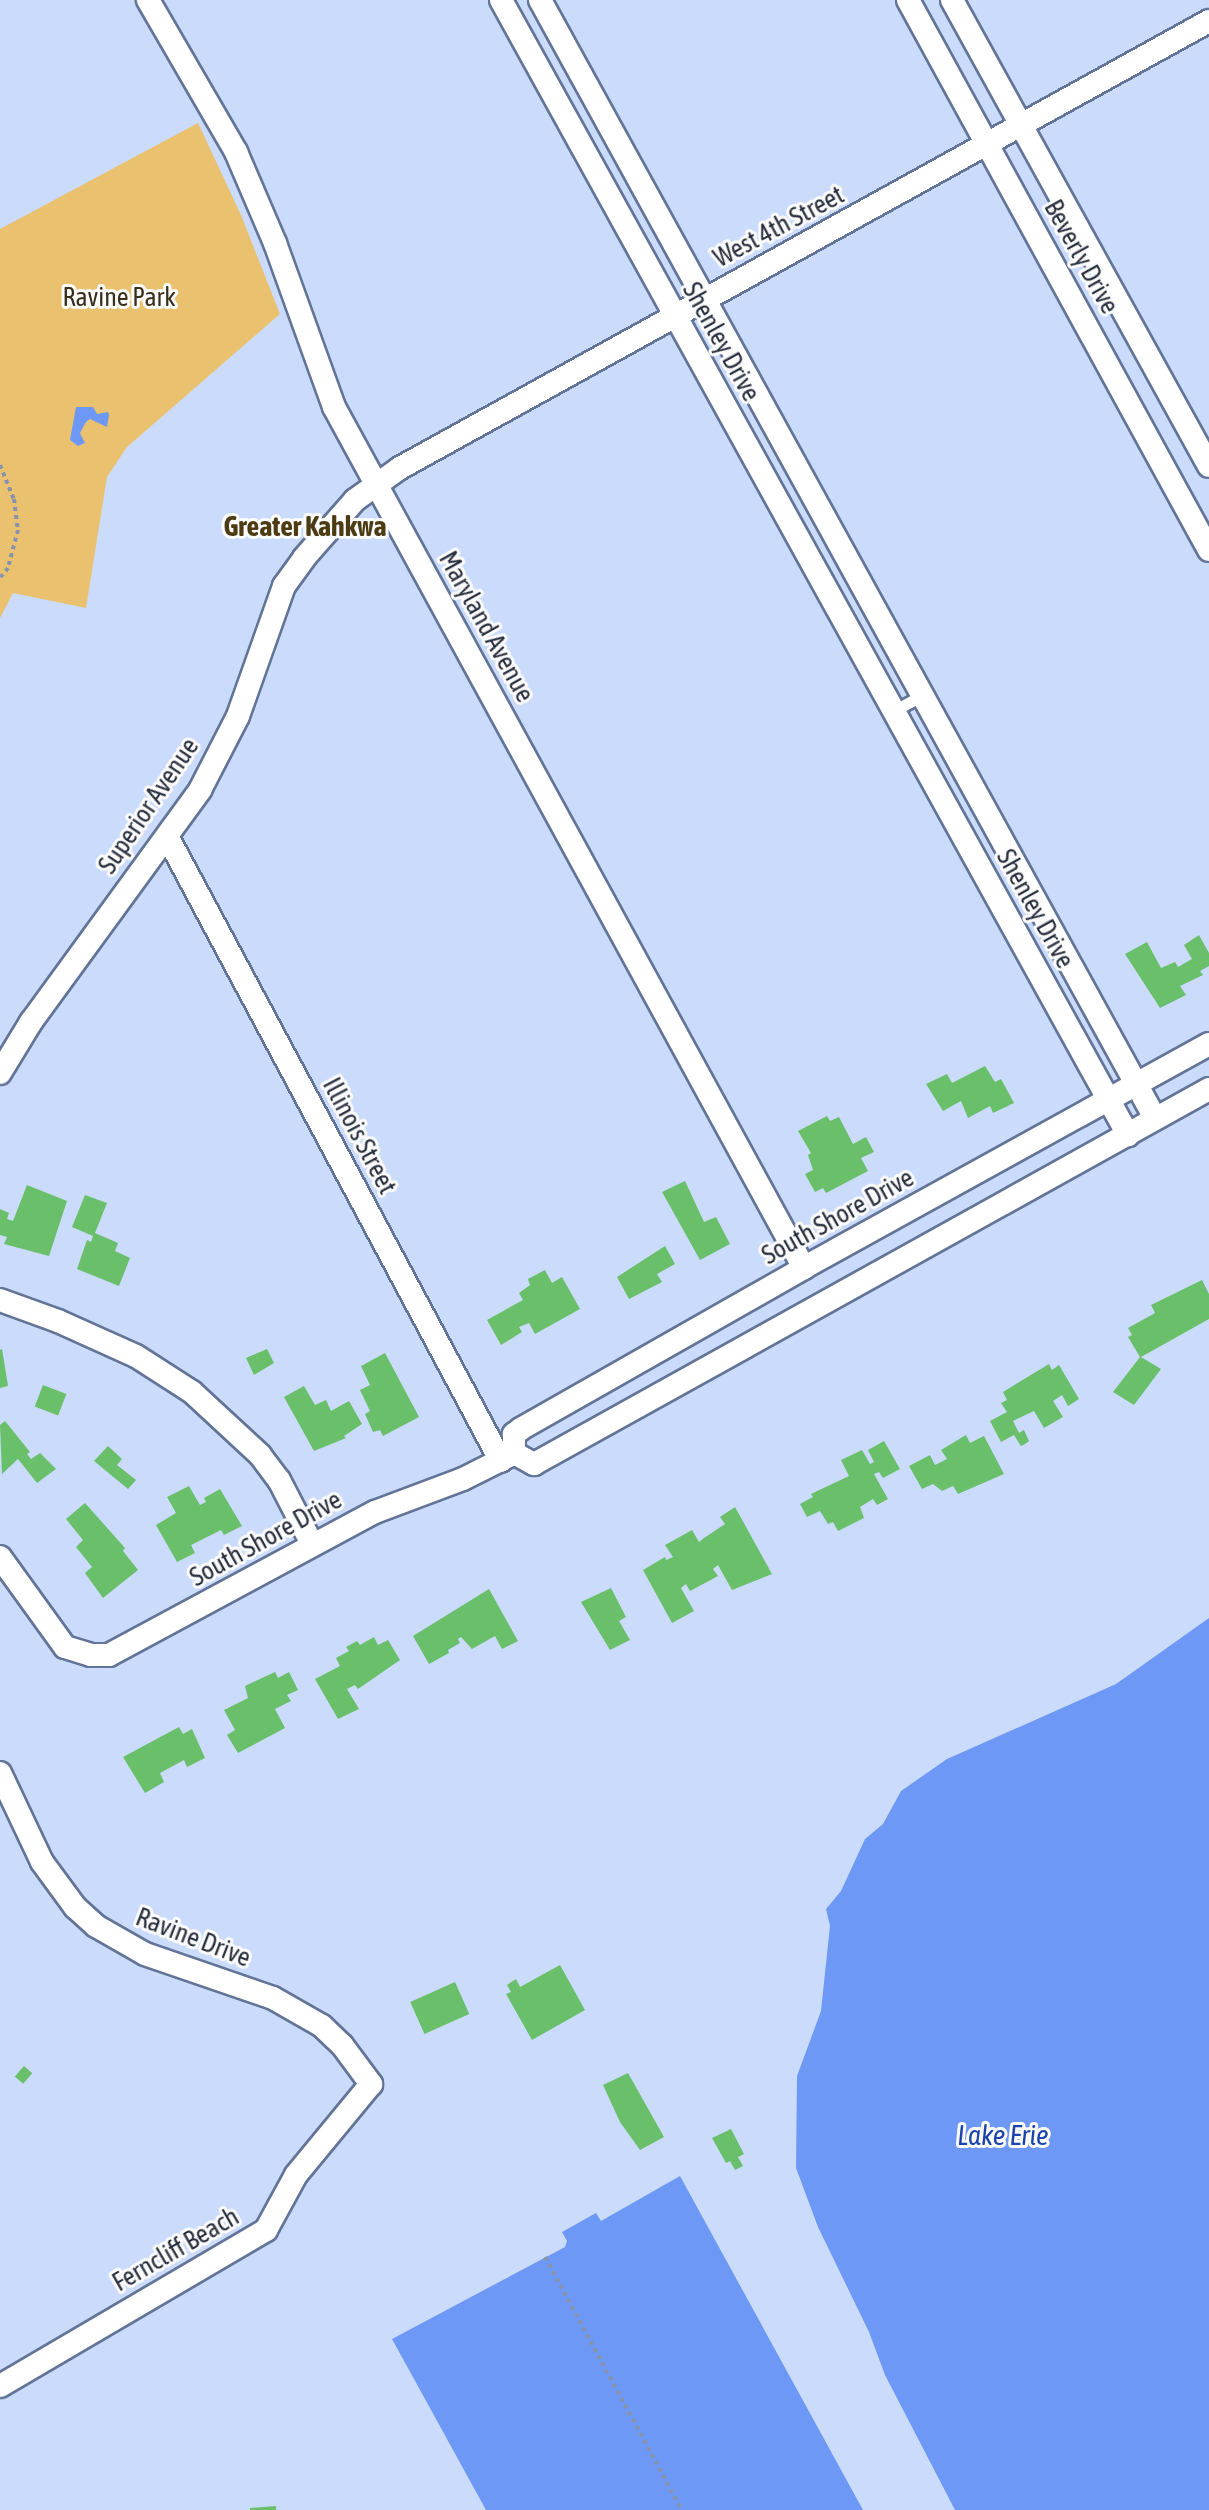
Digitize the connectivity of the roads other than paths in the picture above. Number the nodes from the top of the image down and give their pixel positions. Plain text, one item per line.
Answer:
1 (148, 0) edge
2 (501, 0) edge
3 (540, 0) edge
4 (908, 0) edge
5 (952, 0) edge
6 (1209, 21) edge
7 (1022, 127) junction
8 (988, 146) junction
9 (705, 299) junction
10 (675, 316) junction
11 (1209, 466) edge
12 (377, 484) junction
13 (1207, 544) edge
14 (923, 695) junction
15 (893, 711) junction
16 (168, 838) junction
17 (1209, 1044) edge
18 (0, 1073) edge
19 (1137, 1084) junction
20 (1209, 1089) edge
21 (1108, 1099) junction
22 (1155, 1118) junction
23 (1128, 1135) junction
24 (804, 1268) junction
25 (0, 1300) edge
26 (507, 1457) junction
27 (312, 1544) junction
28 (0, 1557) edge
29 (0, 1773) edge
30 (371, 2084) joint
31 (0, 2386) edge

1 - 12 street, Maryland Avenue
2 - 10 street, Shenley Drive
3 - 9 street, Shenley Drive
4 - 8 street, Beverly Drive
5 - 7 street, Beverly Drive
6 - 7 street, West 4th Street
7 - 8 street, West 4th Street
7 - 11 street, Beverly Drive
8 - 9 street, West 4th Street
8 - 13 street, Beverly Drive
9 - 10 street, West 4th Street
9 - 14 street, Shenley Drive
10 - 12 street, West 4th Street
10 - 15 street, Shenley Drive
12 - 16 street, Superior Avenue
12 - 24 street, Maryland Avenue
14 - 15 lane
14 - 19 street, Shenley Drive
15 - 21 street, Shenley Drive
16 - 18 street, Superior Avenue
16 - 26 street, Illinois Street
17 - 19 street, South Shore Drive
19 - 21 street, South Shore Drive
19 - 22 street, Shenley Drive
20 - 22 street, South Shore Drive
21 - 23 street, Shenley Drive
21 - 24 street, South Shore Drive
22 - 23 street, South Shore Drive
23 - 26 street, South Shore Drive
24 - 26 street, South Shore Drive
25 - 27 street
26 - 27 street, South Shore Drive
27 - 28 street, South Shore Drive
29 - 30 street, Ravine Drive
30 - 31 street, Ferncliff Beach

